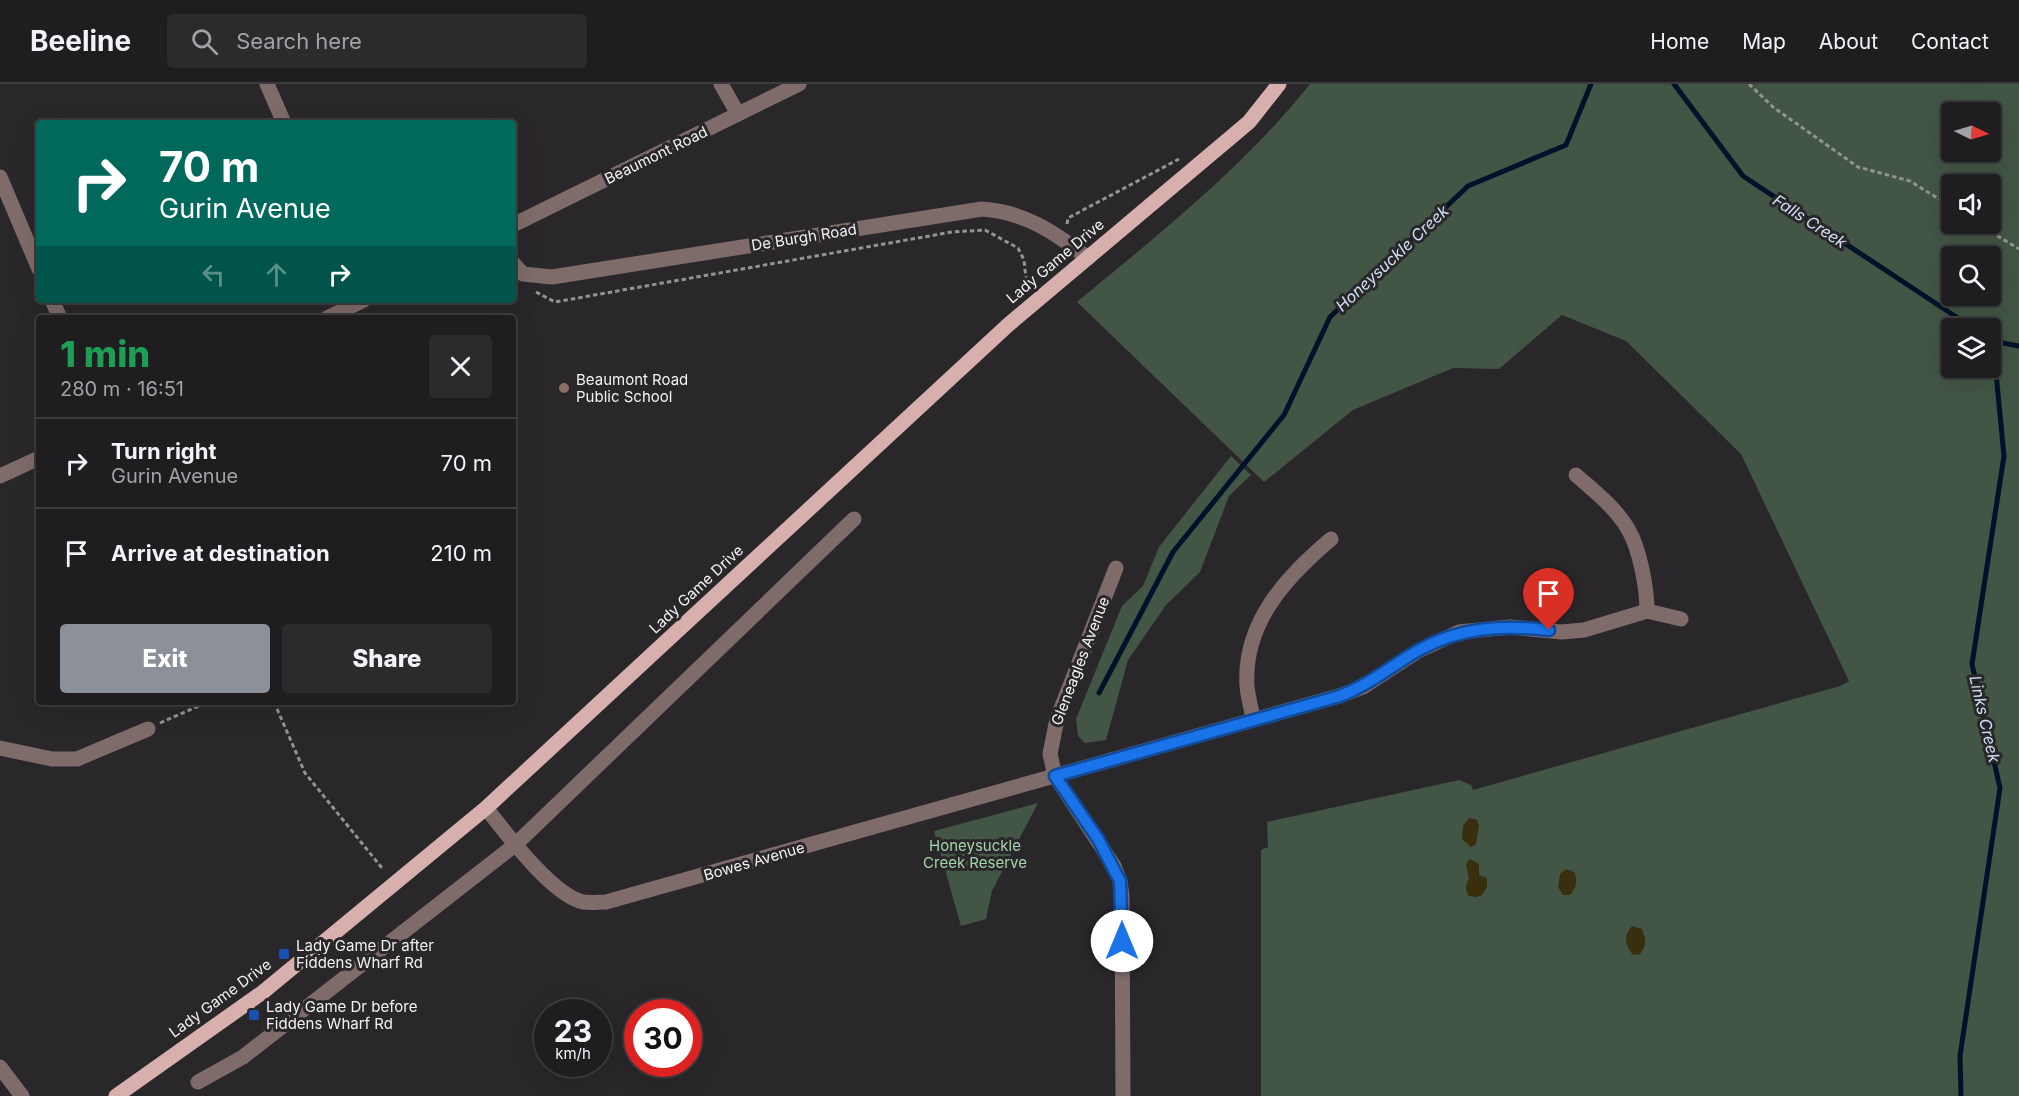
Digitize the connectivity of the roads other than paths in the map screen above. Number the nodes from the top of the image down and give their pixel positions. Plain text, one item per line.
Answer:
1 (267, 84) edge
2 (721, 84) edge
3 (799, 84) edge
4 (1279, 84) edge
5 (738, 114) junction
6 (283, 120) edge
7 (0, 177) edge
8 (516, 224) edge
9 (1088, 258) junction
10 (36, 261) edge
11 (516, 266) edge
12 (358, 303) edge
13 (333, 315) edge
14 (36, 459) edge
15 (1576, 475) dead end
16 (0, 477) edge
17 (854, 519) dead end
18 (1331, 539) dead end
19 (1116, 568) dead end
20 (1647, 611) junction
21 (1681, 619) dead end
22 (1253, 718) junction
23 (148, 729) road end
24 (0, 748) edge
25 (1055, 776) junction
26 (486, 808) junction
27 (516, 844) junction
28 (0, 1067) edge
29 (198, 1082) dead end
30 (22, 1096) edge
31 (116, 1096) edge
32 (1123, 1096) edge

1 - 6 street
2 - 5 street
3 - 5 street, Beaumont Road
4 - 9 main road, Lady Game Drive
5 - 8 street, Beaumont Road
7 - 10 street
9 - 11 street, De Burgh Road
9 - 26 main road, Lady Game Drive
12 - 13 street
14 - 16 street
15 - 20 street
17 - 27 street
18 - 22 street
19 - 25 street, Gleneagles Avenue
20 - 21 street
20 - 22 street, Bowes Avenue
22 - 25 street, Bowes Avenue
23 - 24 street
25 - 27 street, Bowes Avenue
25 - 32 street, Gleneagles Avenue
26 - 27 street, Bowes Avenue
26 - 31 main road, Lady Game Drive
27 - 29 street
28 - 30 street

